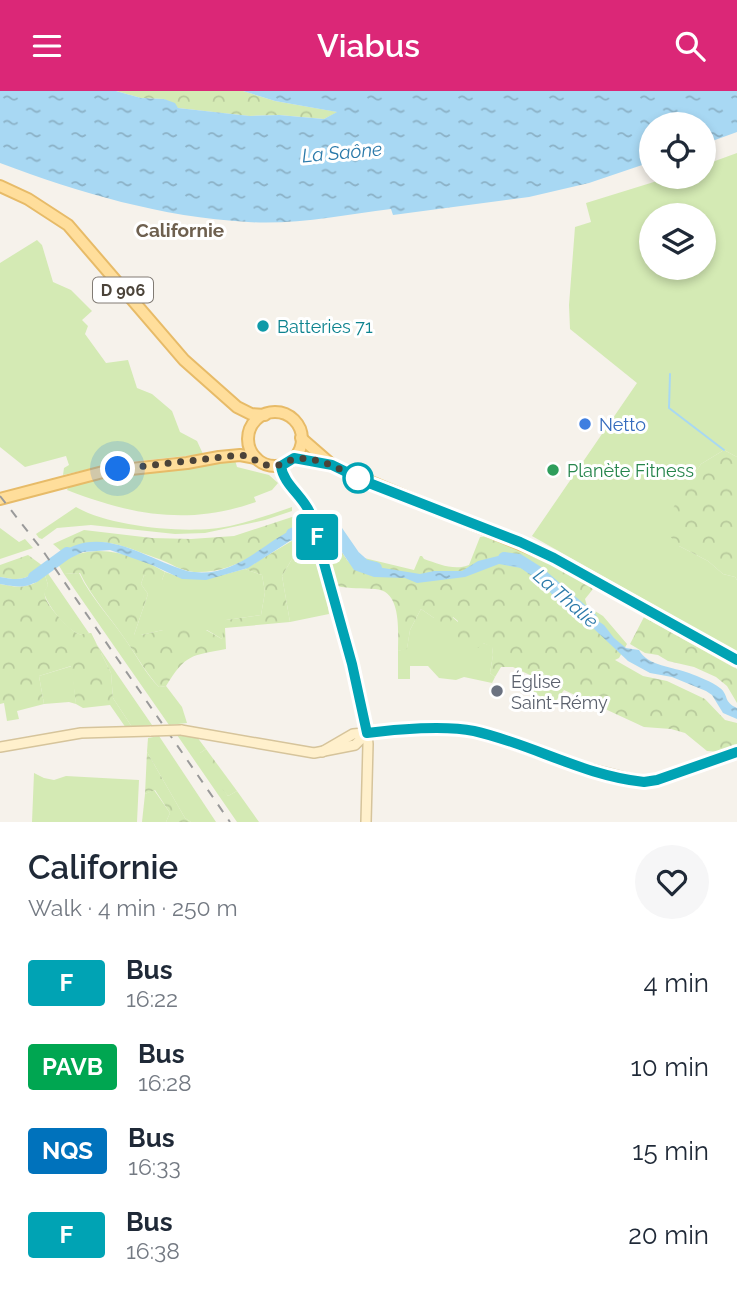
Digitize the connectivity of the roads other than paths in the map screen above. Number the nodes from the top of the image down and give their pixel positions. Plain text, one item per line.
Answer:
1 (0, 186) edge
2 (237, 407) junction
3 (265, 415) junction
4 (249, 433) junction
5 (302, 438) junction
6 (219, 457) junction
7 (256, 458) junction
8 (294, 458) junction
9 (332, 465) junction
10 (281, 466) junction
11 (0, 499) edge
12 (737, 660) edge
13 (367, 733) junction
14 (0, 747) edge
15 (737, 752) edge
16 (366, 822) edge

1 - 2 main road, D 906
2 - 3 main road, D 906
2 - 4 main road, D 906
3 - 4 main road
3 - 5 main road
4 - 6 main road
4 - 7 main road
5 - 8 main road
5 - 9 main road
6 - 7 main road
6 - 11 main road
7 - 10 main road
8 - 9 main road
8 - 10 main road
9 - 12 main road
10 - 13 main road
13 - 14 main road, bridge
13 - 15 main road
13 - 16 main road

